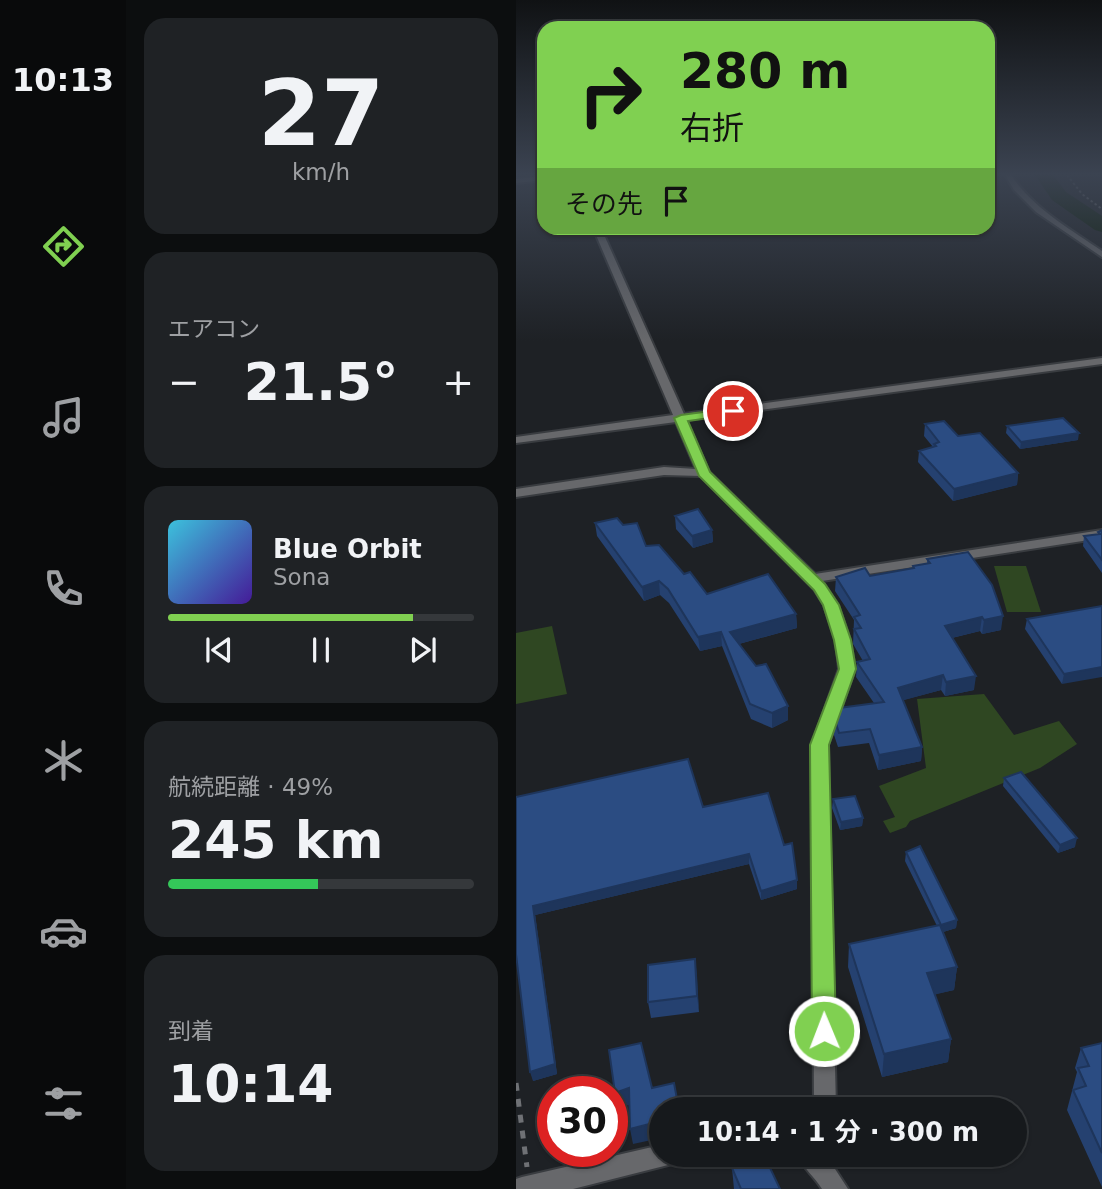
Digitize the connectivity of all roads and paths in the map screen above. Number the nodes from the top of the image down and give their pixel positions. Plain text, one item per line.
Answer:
1 (1066, 230) edge
2 (600, 235) edge
3 (1102, 255) edge
4 (1102, 362) edge
5 (681, 418) junction
6 (516, 440) edge
7 (704, 474) junction
8 (516, 493) edge
9 (1102, 534) edge
10 (811, 579) junction
11 (516, 1083) edge
12 (825, 1097) edge
13 (649, 1159) edge
14 (823, 1167) edge
15 (525, 1188) edge
16 (836, 1189) edge

1 - 3 street
2 - 5 street
4 - 5 street
5 - 6 street
5 - 7 street
7 - 8 street
7 - 10 street
9 - 10 street
10 - 12 street
11 - 15 path
13 - 15 street
14 - 16 street

